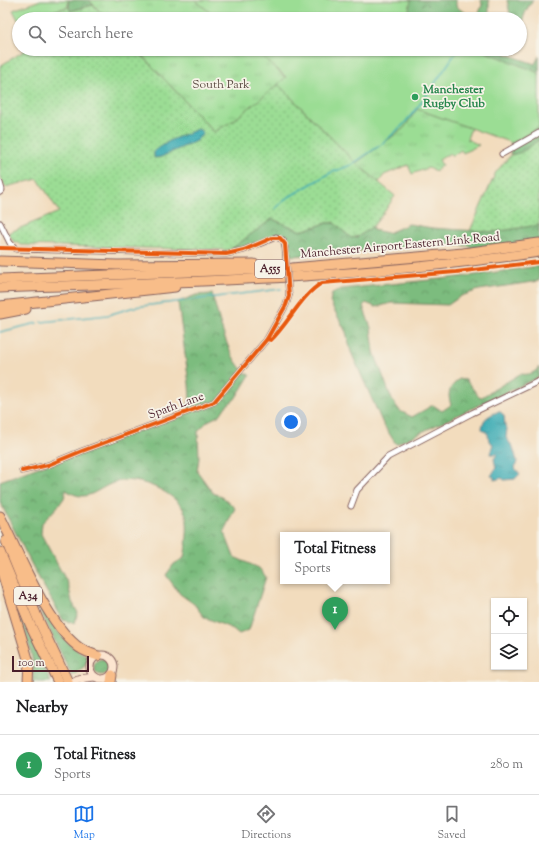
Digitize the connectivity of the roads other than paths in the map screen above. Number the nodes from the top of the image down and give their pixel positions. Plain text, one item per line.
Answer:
1 (539, 133) edge
2 (502, 154) dead end
3 (0, 183) edge
4 (1, 191) edge
5 (0, 223) edge
6 (539, 243) edge
7 (539, 252) edge
8 (1, 261) edge
9 (320, 265) junction
10 (252, 279) junction
11 (0, 280) edge
12 (0, 288) edge
13 (103, 296) junction
14 (0, 306) edge
15 (0, 314) edge
16 (539, 381) edge
17 (22, 471) dead end
18 (350, 506) dead end
19 (0, 516) edge
20 (0, 524) edge
21 (0, 552) edge
22 (0, 566) edge
23 (98, 656) junction
24 (56, 669) junction
25 (95, 677) junction
26 (111, 679) edge
27 (28, 682) edge
28 (58, 682) edge
29 (68, 682) edge
30 (72, 682) edge

1 - 2 street
3 - 4 street
5 - 17 street, Spath Lane, bridge
6 - 9 highway, Manchester Airport Eastern Link Road / A555
7 - 10 highway, Manchester Airport Eastern Link Road / A555
8 - 9 highway
9 - 11 highway, Manchester Airport Eastern Link Road / A555
10 - 12 highway, Manchester Airport Eastern Link Road / A555
10 - 13 highway
13 - 14 highway
13 - 15 highway
16 - 18 street
19 - 23 highway
20 - 24 highway, A34
21 - 24 highway, A34
22 - 27 highway
23 - 25 street
23 - 26 street
24 - 28 highway, A34
24 - 29 highway, A34
25 - 26 street
25 - 30 street

